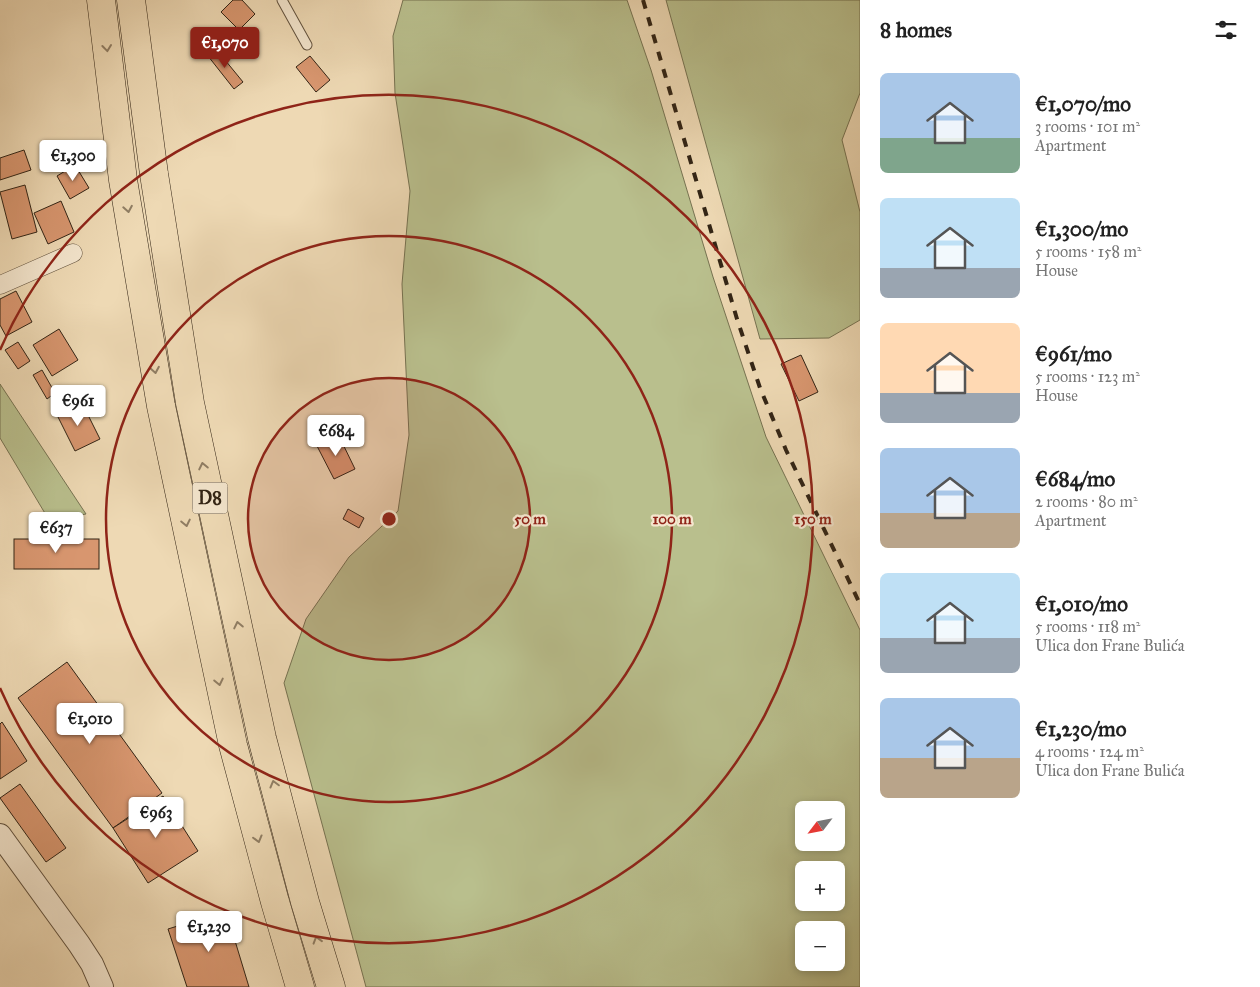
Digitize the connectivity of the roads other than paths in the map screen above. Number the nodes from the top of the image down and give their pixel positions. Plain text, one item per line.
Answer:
1 (101, 0) edge
2 (131, 0) edge
3 (282, 0) edge
4 (307, 45) dead end
5 (73, 253) dead end
6 (0, 284) edge
7 (0, 835) edge
8 (103, 986) edge
9 (300, 987) edge
10 (331, 987) edge

1 -> 9 highway, D8
10 -> 2 highway, D8
3 - 4 lane
5 - 6 street
7 - 8 street

